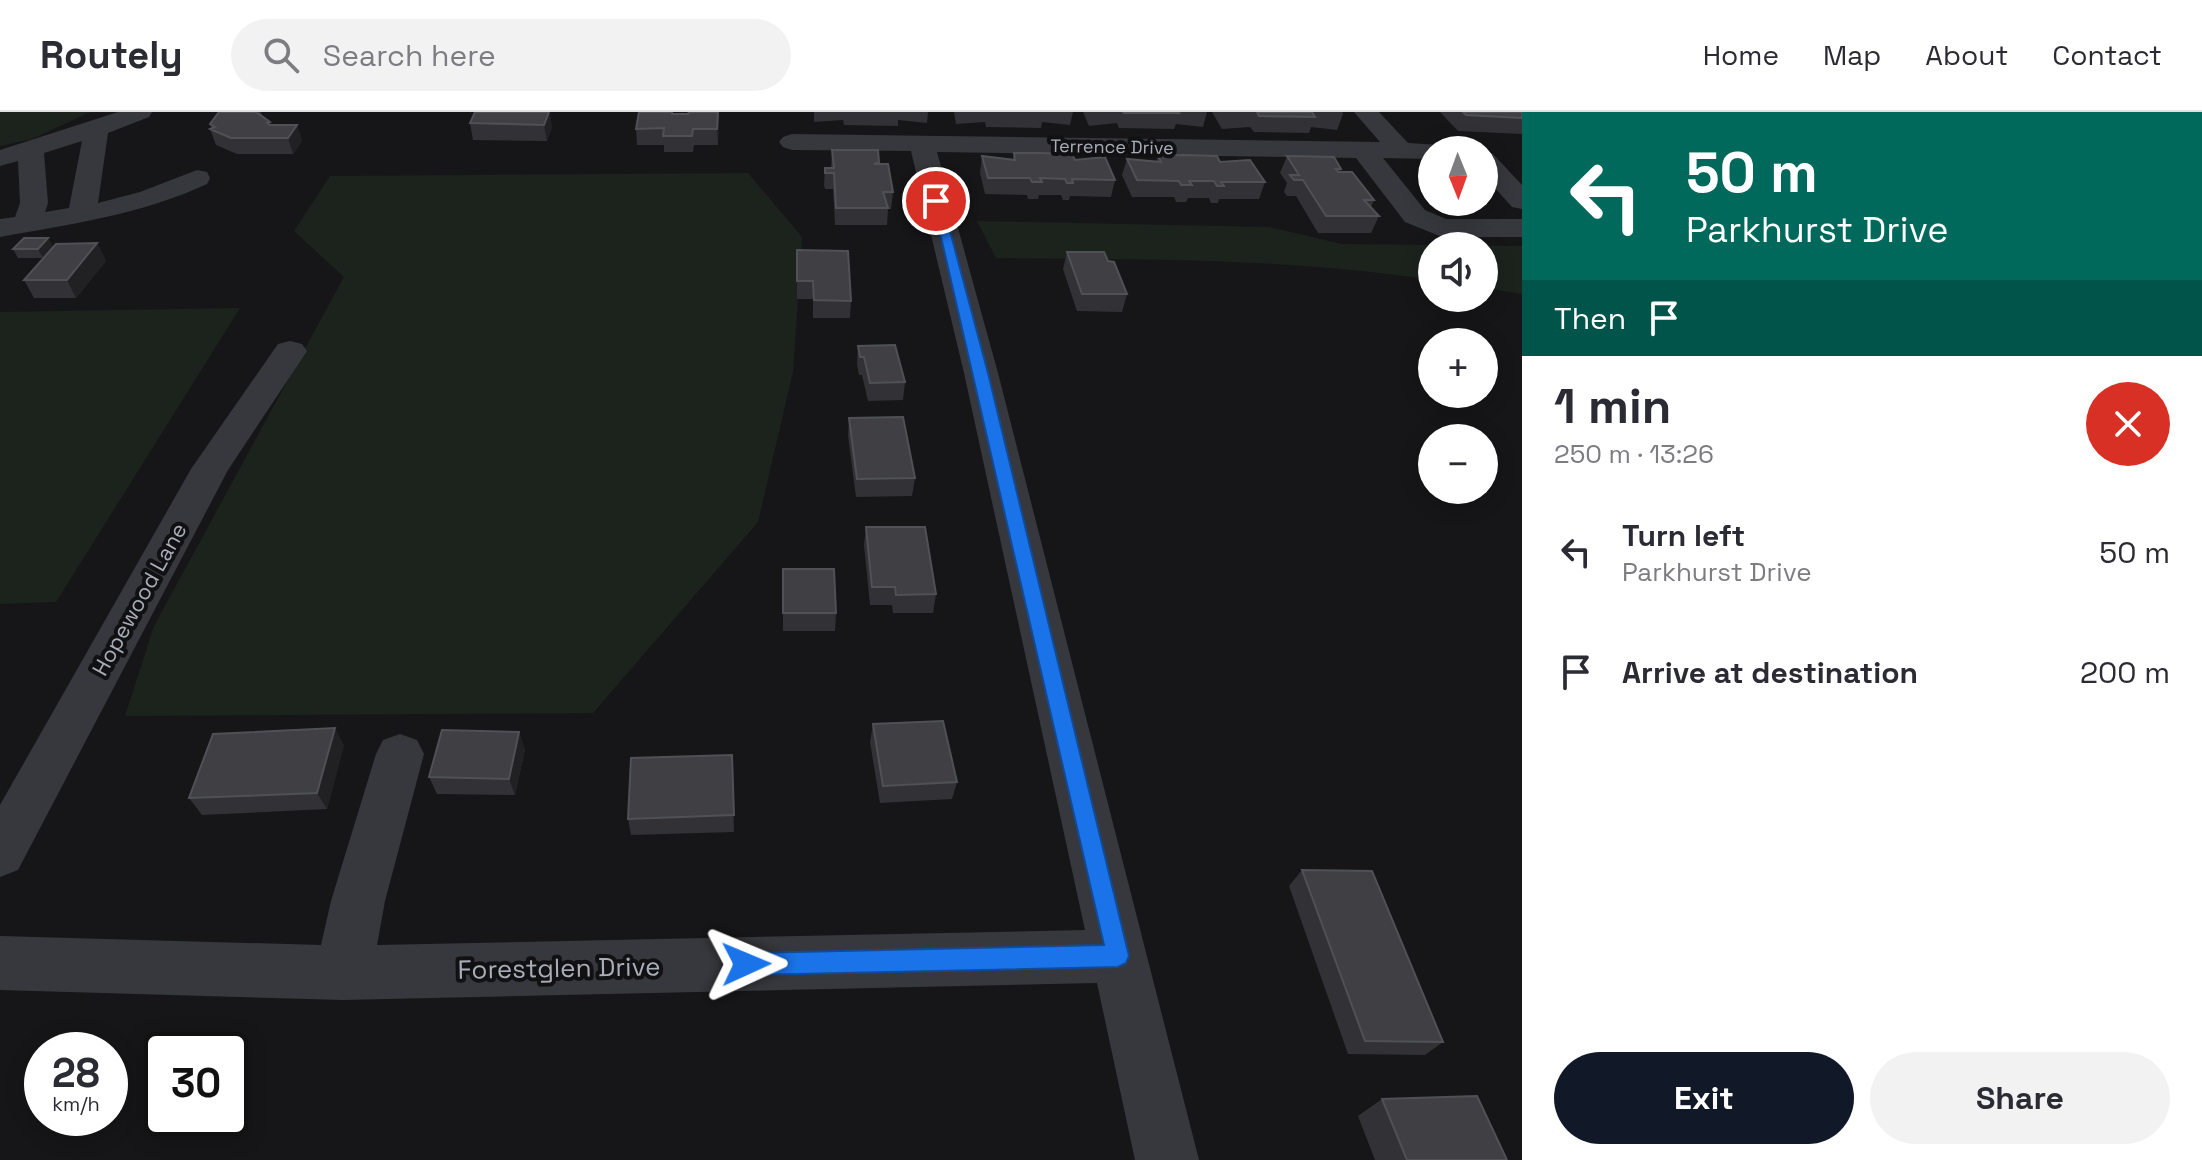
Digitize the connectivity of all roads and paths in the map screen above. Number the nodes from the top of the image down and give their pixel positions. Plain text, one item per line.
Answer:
1 (140, 112) edge
2 (1366, 112) edge
3 (1411, 121) dead end
4 (96, 129) junction
5 (1423, 136) edge
6 (792, 142) dead end
7 (922, 144) junction
8 (31, 149) junction
9 (1364, 151) junction
10 (1401, 151) junction
11 (1418, 151) edge
12 (0, 158) edge
13 (1498, 164) edge
14 (89, 171) junction
15 (197, 178) dead end
16 (33, 180) junction
17 (1522, 201) edge
18 (82, 215) junction
19 (13, 226) edge
20 (1522, 228) edge
21 (290, 351) dead end
22 (400, 754) dead end
23 (0, 854) edge
24 (1118, 956) junction
25 (0, 963) edge
26 (343, 973) junction
27 (1167, 1160) edge

1 - 4 street
2 - 10 street
3 - 5 street
4 - 8 street
4 - 14 street
6 - 7 street, Terrence Drive
7 - 9 street, Terrence Drive
7 - 24 street
8 - 12 street
8 - 16 street
9 - 10 street, Terrence Drive
9 - 20 street
10 - 11 street, Terrence Drive
13 - 17 street
14 - 16 street
14 - 18 street
15 - 18 street
16 - 19 street
18 - 19 street
21 - 23 street, Hopewood Lane
22 - 26 street
24 - 26 street, Forestglen Drive
24 - 27 street
25 - 26 street, Forestglen Drive

